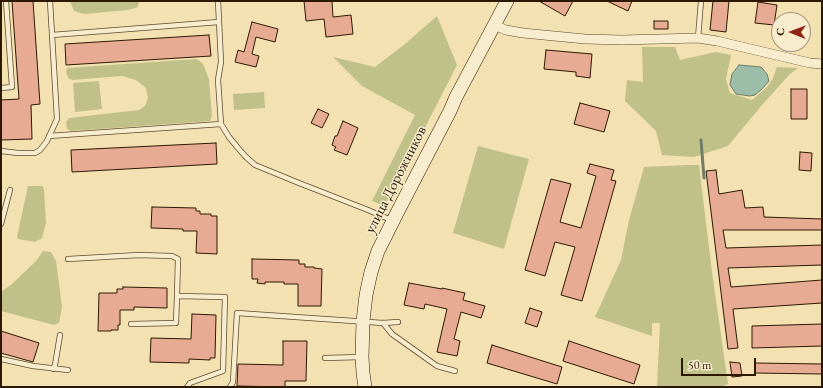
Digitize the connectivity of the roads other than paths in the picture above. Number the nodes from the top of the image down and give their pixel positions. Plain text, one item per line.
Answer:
1 (6, 1) edge
2 (50, 1) edge
3 (218, 1) edge
4 (507, 1) edge
5 (701, 1) edge
6 (219, 22) junction
7 (494, 25) junction
8 (52, 35) junction
9 (698, 38) junction
10 (822, 64) edge
11 (1, 88) edge
12 (221, 124) junction
13 (49, 136) junction
14 (1, 151) edge
15 (10, 190) dead end
16 (392, 221) junction
17 (1, 224) edge
18 (68, 259) dead end
19 (177, 296) junction
20 (363, 321) junction
21 (398, 322) dead end
22 (383, 323) junction
23 (131, 324) dead end
24 (60, 335) dead end
25 (362, 357) junction
26 (325, 358) dead end
27 (1, 359) edge
28 (53, 369) junction
29 (68, 370) dead end
30 (455, 371) dead end
31 (187, 387) edge
32 (230, 387) edge
33 (365, 387) edge

1 - 11 lane
2 - 8 lane
3 - 6 lane
4 - 7 main road, улица Дорожников
5 - 9 lane
6 - 8 lane
6 - 12 lane
7 - 9 street
7 - 16 main road, улица Дорожников
8 - 13 lane
9 - 10 street
12 - 13 lane
12 - 16 lane
13 - 14 lane
15 - 17 lane
16 - 20 main road, улица Дорожников
18 - 19 lane
19 - 23 lane
19 - 31 lane
20 - 22 lane
20 - 25 main road, улица Дорожников
20 - 32 lane
21 - 22 lane
22 - 30 lane
24 - 28 lane
25 - 26 lane
25 - 33 main road, улица Дорожников
27 - 28 lane
28 - 29 lane

